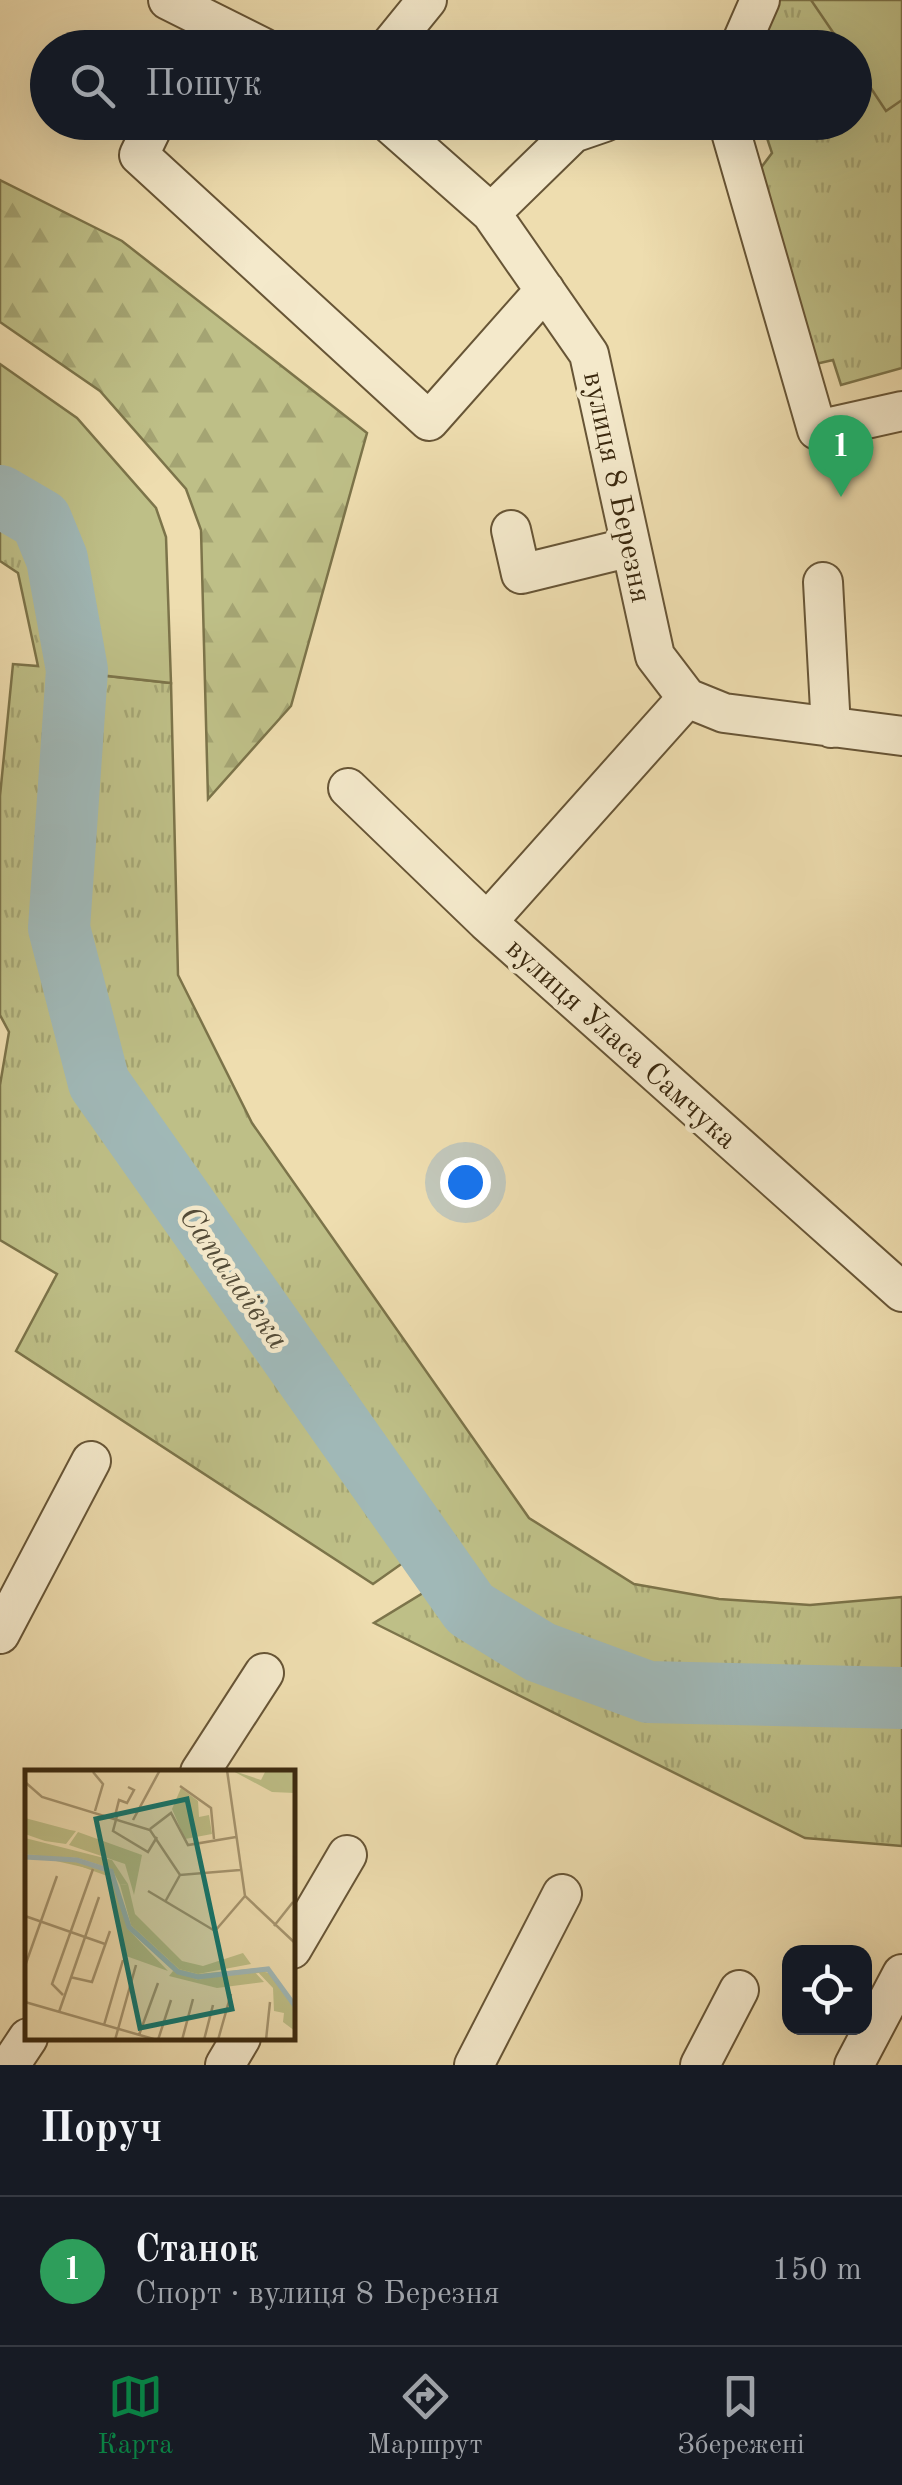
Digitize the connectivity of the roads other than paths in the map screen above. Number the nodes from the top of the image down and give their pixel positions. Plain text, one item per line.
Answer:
1 (427, 0) edge
2 (760, 0) edge
3 (189, 15) edge
4 (223, 30) edge
5 (403, 30) edge
6 (748, 30) edge
7 (147, 140) edge
8 (408, 140) edge
9 (566, 140) edge
10 (733, 140) edge
11 (491, 213) junction
12 (544, 290) junction
13 (902, 411) edge
14 (510, 530) dead end
15 (631, 547) junction
16 (823, 582) dead end
17 (687, 698) junction
18 (832, 728) junction
19 (902, 736) edge
20 (348, 788) dead end
21 (487, 922) junction
22 (902, 1293) edge
23 (91, 1461) dead end
24 (0, 1634) edge
25 (264, 1674) dead end
26 (201, 1770) edge
27 (348, 1855) dead end
28 (562, 1894) dead end
29 (295, 1945) edge
30 (902, 1974) edge
31 (738, 1990) dead end
32 (27, 2040) edge
33 (240, 2040) edge
34 (10, 2065) edge
35 (225, 2065) edge
36 (474, 2065) edge
37 (700, 2065) edge
38 (854, 2065) edge

1 - 5 street
2 - 6 street
3 - 4 street
7 - 12 street
8 - 11 street, вулиця 8 Березня
9 - 11 street
10 - 13 street
11 - 12 street, вулиця 8 Березня
12 - 15 street, вулиця 8 Березня
14 - 15 street
15 - 17 street, вулиця 8 Березня
16 - 18 street
17 - 18 street
17 - 21 street
18 - 19 street
20 - 21 street, вулиця Уласа Самчука
21 - 22 street, вулиця Уласа Самчука
23 - 24 street
25 - 26 street
27 - 29 street
28 - 36 street
30 - 38 street
31 - 37 street
32 - 34 street
33 - 35 street

